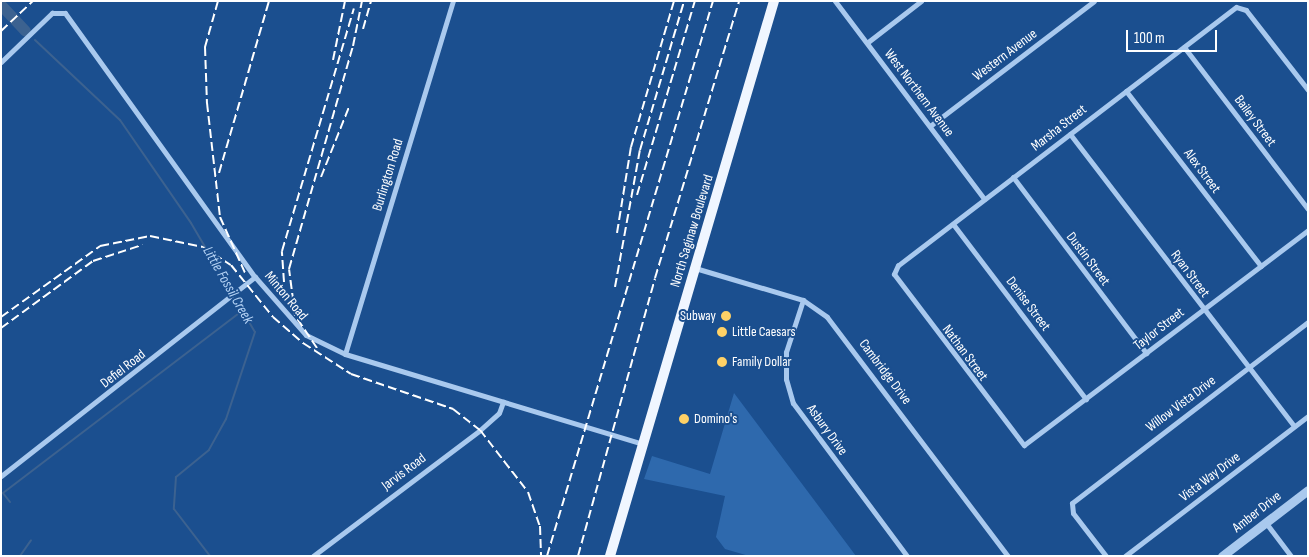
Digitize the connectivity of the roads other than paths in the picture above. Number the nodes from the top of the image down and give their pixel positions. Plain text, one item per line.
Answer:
1 (453, 1) edge
2 (774, 1) edge
3 (835, 1) edge
4 (922, 1) edge
5 (1094, 1) edge
6 (868, 42) junction
7 (1184, 47) junction
8 (1, 62) edge
9 (1308, 90) edge
10 (1126, 91) junction
11 (930, 126) junction
12 (1070, 134) junction
13 (1013, 177) junction
14 (984, 199) junction
15 (1308, 209) edge
16 (953, 224) junction
17 (1308, 230) edge
18 (1261, 266) junction
19 (695, 268) junction
20 (893, 271) joint
21 (255, 277) junction
22 (802, 300) junction
23 (1203, 310) junction
24 (1308, 322) edge
25 (1146, 353) junction
26 (345, 354) junction
27 (1249, 367) junction
28 (1086, 399) junction
29 (503, 402) junction
30 (1308, 416) edge
31 (1294, 426) junction
32 (643, 444) junction
33 (1024, 445) joint
34 (1, 476) edge
35 (1308, 490) edge
36 (1266, 523) junction
37 (313, 556) edge
38 (610, 556) edge
39 (907, 556) edge
40 (1008, 556) edge
41 (1106, 556) edge
42 (1125, 556) edge
43 (1222, 556) edge
44 (1291, 556) edge

1 - 26 street, Burlington Road
2 - 19 main road, North Saginaw Boulevard
3 - 6 street, West Northern Avenue
4 - 6 street
5 - 11 street, Western Avenue
6 - 11 street, West Northern Avenue
7 - 9 street, Marsha Street
7 - 10 street, Marsha Street
7 - 15 street, Bailey Street
8 - 21 street, Minton Road
10 - 12 street, Marsha Street
10 - 18 street, Alex Street
11 - 14 street, West Northern Avenue
12 - 13 street, Marsha Street
12 - 23 street, Ryan Street
13 - 14 street, Marsha Street
13 - 25 street, Dustin Street
14 - 16 street, Marsha Street
16 - 20 street, Marsha Street
16 - 28 street, Denise Street
17 - 18 street, Taylor Street
18 - 23 street, Taylor Street
19 - 22 street, Cambridge Drive
19 - 32 main road, North Saginaw Boulevard
20 - 33 street, Nathan Street
21 - 26 street, Minton Road
21 - 34 street, Defiel Road
22 - 39 street, Asbury Drive
22 - 40 street, Cambridge Drive
23 - 25 street, Taylor Street
23 - 27 street, Ryan Street
24 - 27 street, Willow Vista Drive
25 - 28 street, Taylor Street
26 - 29 street, Minton Road
27 - 31 street, Ryan Street
27 - 41 street, Willow Vista Drive
28 - 33 street, Taylor Street
29 - 32 street, Minton Road
29 - 37 street, Jarvis Road
30 - 31 street, Vista Way Drive
31 - 42 street, Vista Way Drive
32 - 38 main road, North Saginaw Boulevard
35 - 36 street, Amber Drive
36 - 43 street, Amber Drive
36 - 44 street

